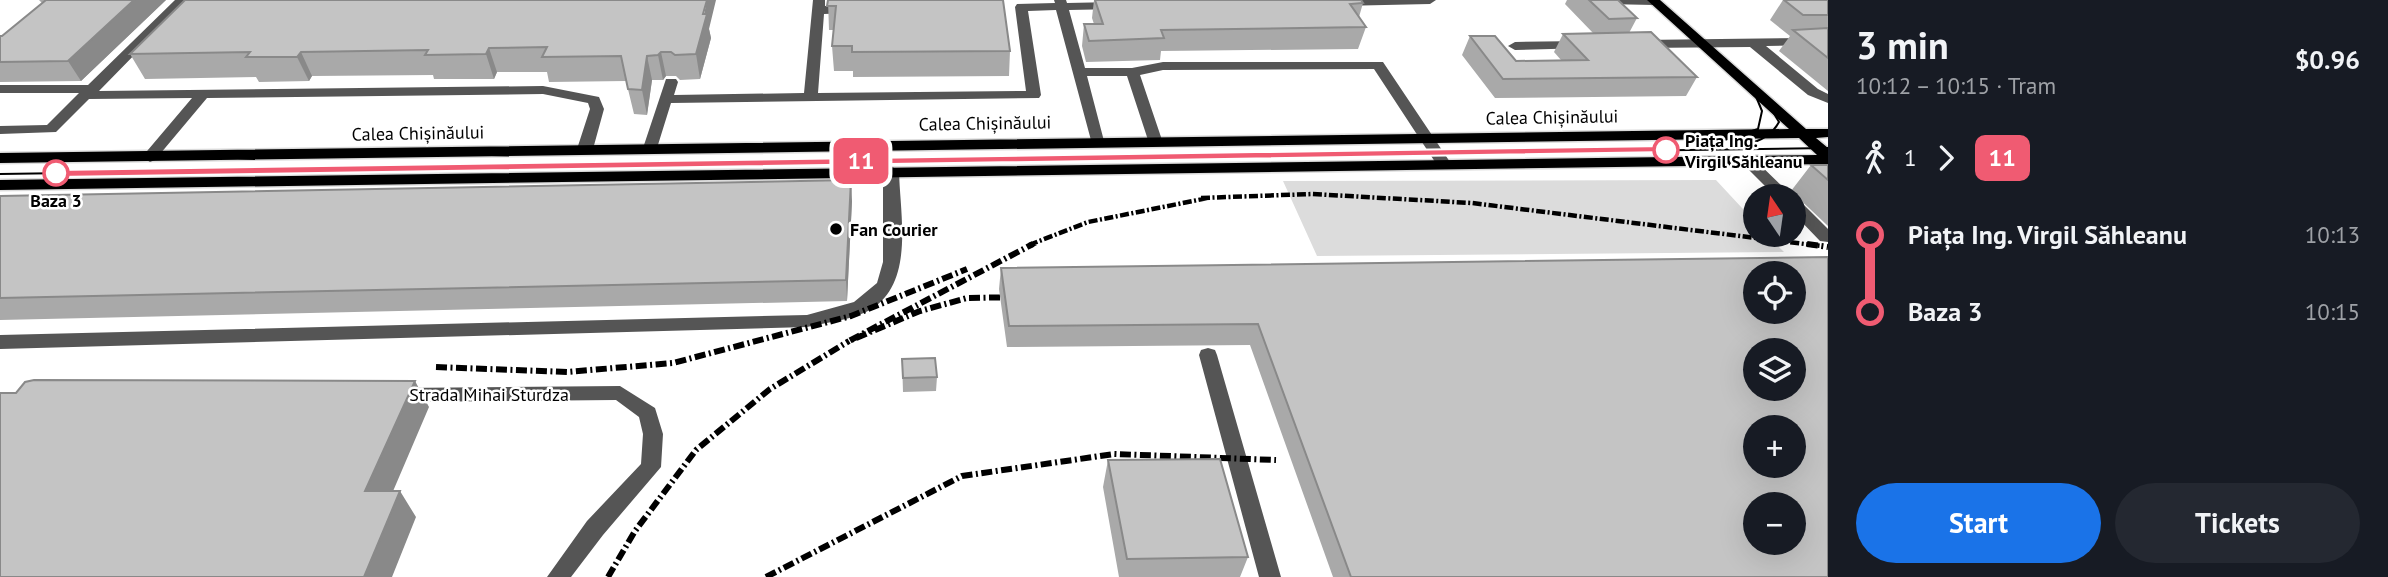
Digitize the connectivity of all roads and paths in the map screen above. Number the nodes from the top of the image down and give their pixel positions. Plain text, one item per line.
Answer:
1 (182, 0) edge
2 (1430, 0) edge
3 (1605, 0) edge
4 (1653, 0) edge
5 (1061, 3) edge
6 (1326, 3) edge
7 (819, 5) edge
8 (1128, 6) edge
9 (859, 9) edge
10 (1816, 42) edge
11 (1701, 43) junction
12 (1754, 43) junction
13 (1621, 44) edge
14 (1594, 45) edge
15 (1515, 46) dead end
16 (1079, 72) junction
17 (1132, 72) junction
18 (671, 82) dead end
19 (0, 89) edge
20 (88, 94) junction
21 (203, 94) junction
22 (811, 98) junction
23 (665, 99) junction
24 (1828, 99) edge
25 (0, 101) edge
26 (0, 130) edge
27 (1803, 133) junction
28 (1828, 133) edge
29 (1426, 138) junction
30 (1097, 141) junction
31 (1155, 141) junction
32 (650, 148) junction
33 (584, 149) junction
34 (150, 157) junction
35 (0, 158) edge
36 (1828, 158) edge
37 (1747, 160) junction
38 (1444, 165) junction
39 (891, 171) junction
40 (1772, 184) edge
41 (0, 185) edge
42 (1806, 217) edge
43 (1826, 237) dead end
44 (0, 342) edge
45 (1208, 355) dead end
46 (377, 395) edge
47 (558, 577) edge
48 (1270, 577) edge

1 - 20 lane
2 - 6 lane
3 - 4 lane
4 - 11 main road
5 - 8 lane
5 - 16 lane
5 - 22 lane
7 - 9 lane
7 - 22 lane
10 - 12 lane
11 - 12 lane
11 - 13 lane
11 - 27 main road
12 - 24 lane
14 - 15 lane
16 - 17 lane
16 - 30 lane
17 - 29 lane
17 - 31 lane
18 - 23 lane
19 - 20 lane
20 - 21 lane
20 - 25 lane
20 - 26 lane
21 - 33 lane
21 - 34 lane
22 - 23 lane
23 - 32 lane
27 - 28 main road, Calea Chișinăului
27 - 29 main road, Calea Chișinăului
27 - 36 main road
29 - 31 main road, Calea Chișinăului
29 - 38 lane
30 - 31 main road, Calea Chișinăului
30 - 32 main road, Calea Chișinăului
32 - 33 main road, Calea Chișinăului
33 - 34 main road, Calea Chișinăului
34 - 35 main road, Calea Chișinăului
36 - 37 main road
37 - 38 main road
37 - 40 lane
38 - 39 main road
39 - 41 main road
39 - 44 lane
42 - 43 lane
45 - 48 lane
46 - 47 lane, Strada Mihai Sturdza

